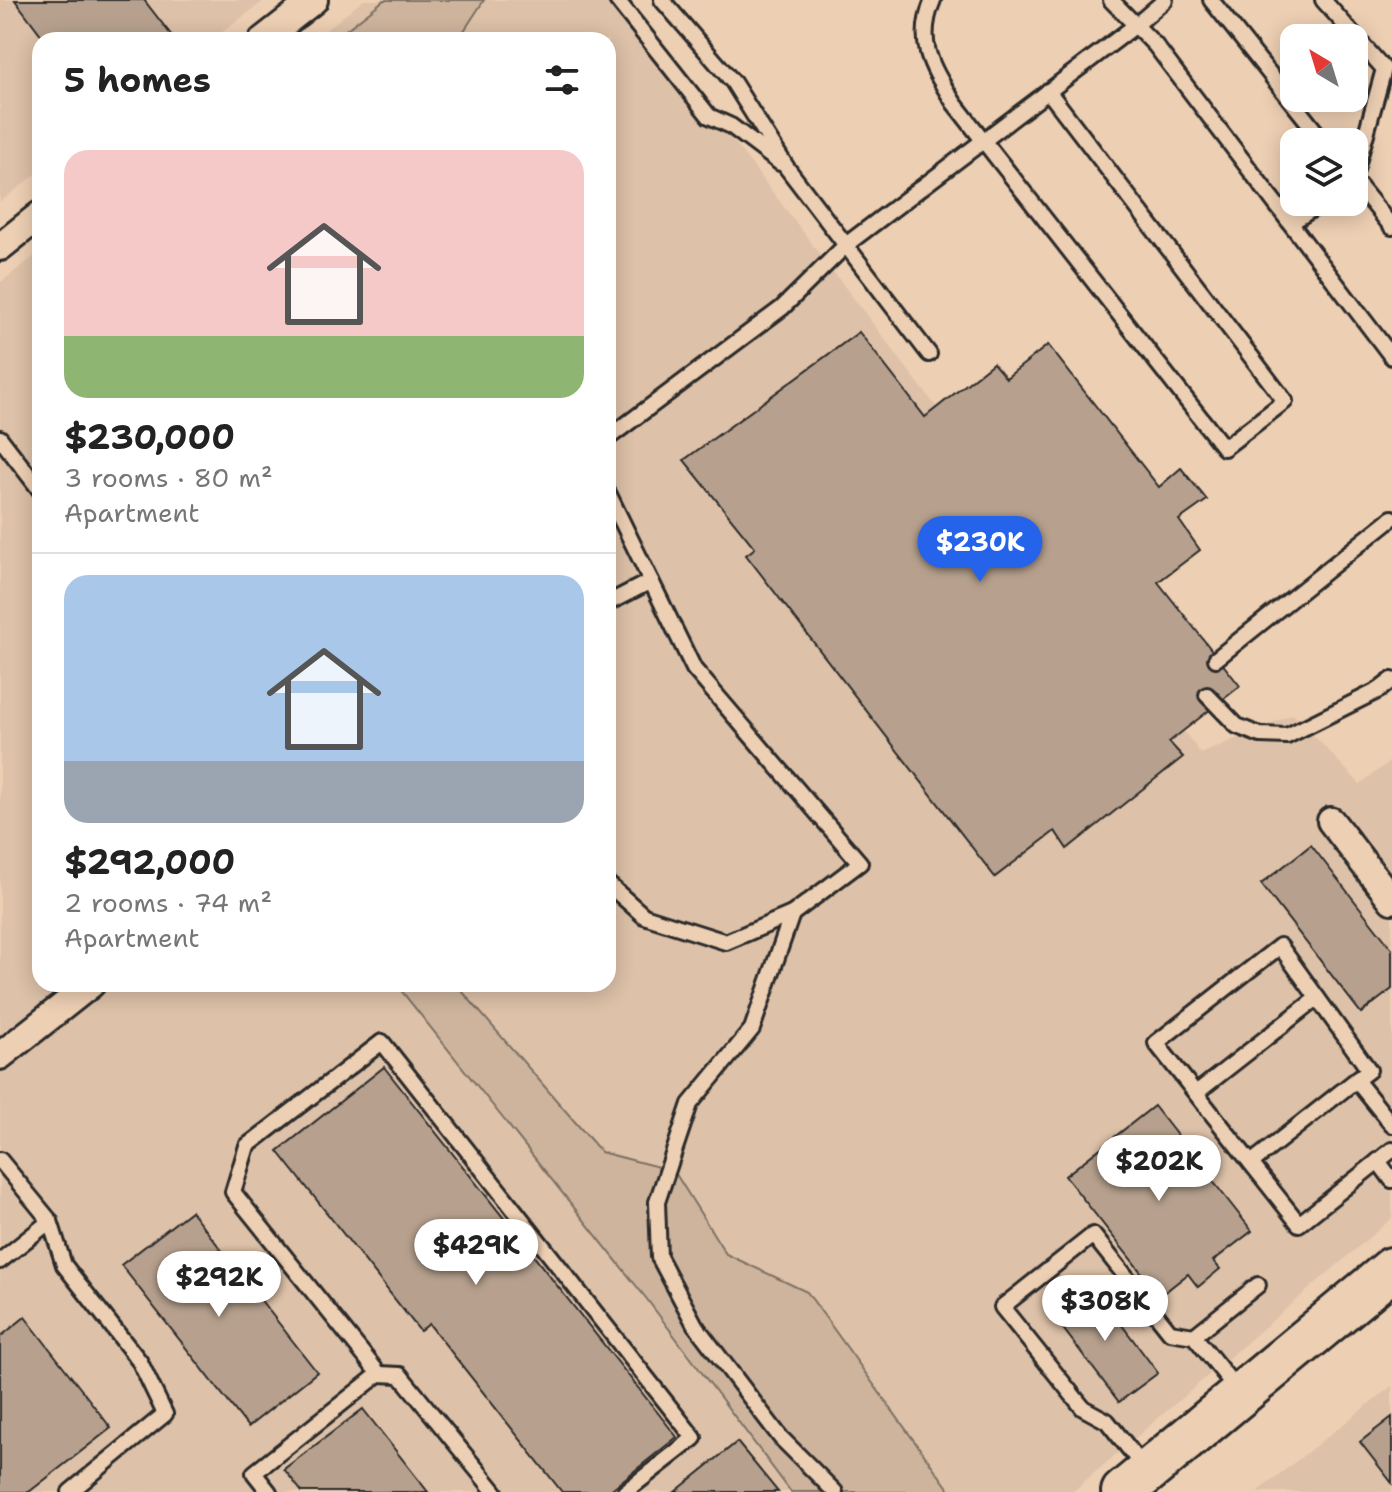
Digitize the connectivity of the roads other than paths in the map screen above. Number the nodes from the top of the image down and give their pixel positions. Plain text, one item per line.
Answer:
1 (617, 0) edge
2 (662, 0) edge
3 (933, 0) edge
4 (1111, 0) edge
5 (1165, 0) edge
6 (1211, 0) edge
7 (1323, 0) edge
8 (310, 1) edge
9 (1136, 25) junction
10 (273, 32) edge
11 (1048, 91) junction
12 (1313, 128) edge
13 (1368, 128) edge
14 (982, 140) junction
15 (787, 168) junction
16 (1368, 196) edge
17 (1301, 216) edge
18 (32, 221) edge
19 (1292, 222) junction
20 (1392, 227) edge
21 (847, 244) junction
22 (0, 247) edge
23 (929, 354) dead end
24 (1392, 357) edge
25 (616, 432) edge
26 (0, 438) edge
27 (32, 480) edge
28 (616, 509) edge
29 (1392, 518) edge
30 (651, 581) junction
31 (616, 599) edge
32 (1216, 659) dead end
33 (1392, 680) edge
34 (1207, 695) dead end
35 (1331, 821) dead end
36 (616, 891) edge
37 (1392, 900) edge
38 (792, 914) junction
39 (81, 992) edge
40 (1317, 998) junction
41 (0, 1056) edge
42 (1356, 1080) junction
43 (1196, 1093) junction
44 (1392, 1125) edge
45 (1392, 1150) edge
46 (0, 1160) edge
47 (1378, 1161) junction
48 (1251, 1163) junction
49 (1392, 1180) edge
50 (50, 1221) junction
51 (0, 1261) edge
52 (1388, 1279) edge
53 (1258, 1285) dead end
54 (1194, 1336) junction
55 (379, 1374) junction
56 (1241, 1396) junction
57 (1135, 1482) edge
58 (70, 1492) edge
59 (269, 1492) edge
60 (495, 1492) edge
61 (625, 1492) edge
62 (835, 1492) edge

1 - 15 lane
2 - 15 lane
3 - 14 lane
4 - 9 lane
5 - 9 lane
6 - 12 lane
7 - 13 lane
8 - 10 street
9 - 11 lane
9 - 19 lane
11 - 14 lane
11 - 14 lane
14 - 21 lane
15 - 21 lane
16 - 20 lane
17 - 19 lane
18 - 22 street
19 - 24 lane
21 - 23 lane
21 - 25 lane
26 - 27 lane
28 - 30 lane
29 - 32 lane
30 - 31 lane
30 - 38 lane
33 - 34 lane
35 - 37 street
36 - 38 lane
38 - 62 lane
39 - 41 street
40 - 42 lane
40 - 43 lane
40 - 43 lane
42 - 44 lane
42 - 48 lane
43 - 48 lane
45 - 47 lane
46 - 50 lane
47 - 48 lane
47 - 49 lane
50 - 51 lane
50 - 58 lane
52 - 56 main road
53 - 54 lane
54 - 56 lane
54 - 57 lane
55 - 59 lane
55 - 60 lane
55 - 61 lane
56 - 57 main road

